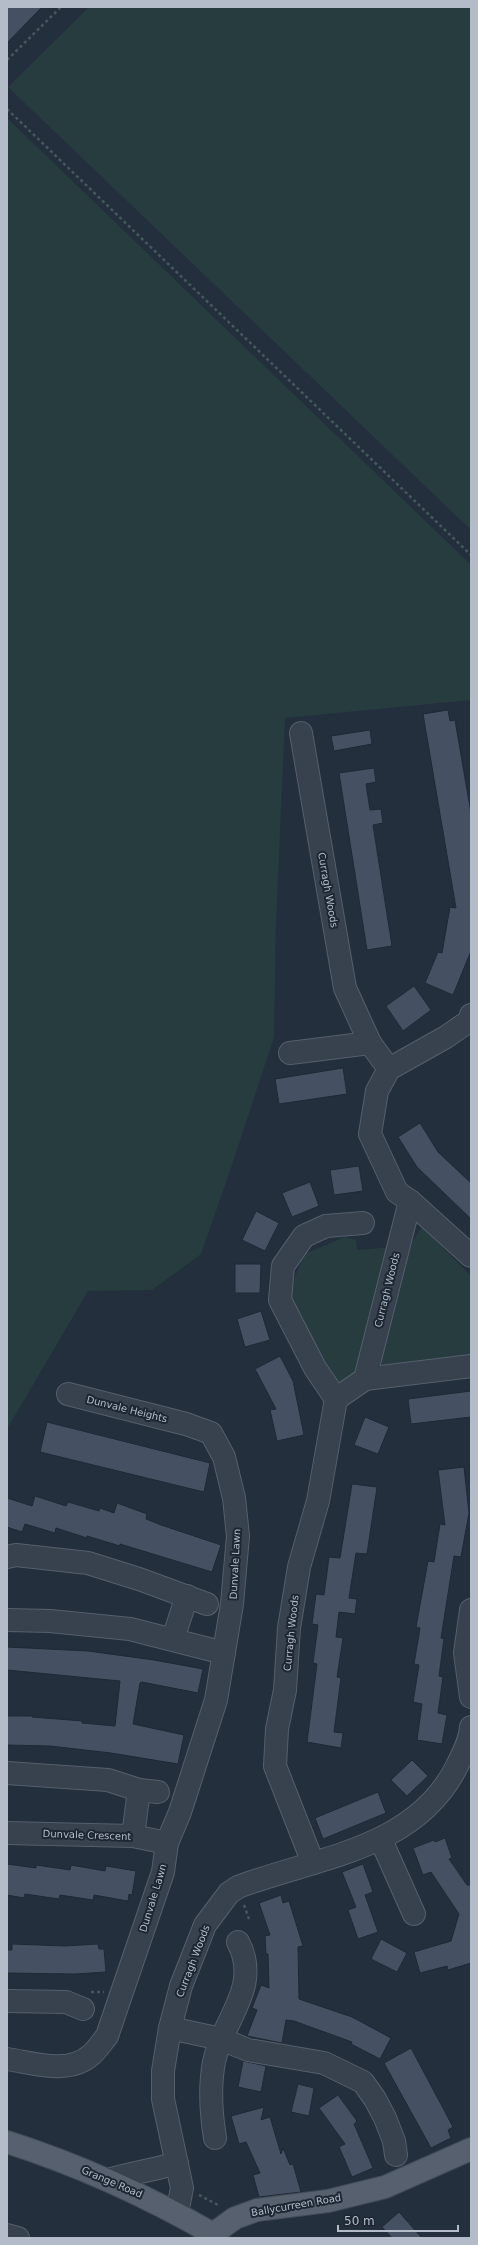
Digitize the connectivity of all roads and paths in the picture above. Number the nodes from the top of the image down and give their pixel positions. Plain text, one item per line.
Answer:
1 (61, 7) edge
2 (7, 60) edge
3 (7, 109) edge
4 (471, 555) edge
5 (301, 733) dead end
6 (470, 1019) edge
7 (370, 1043) junction
8 (290, 1053) dead end
9 (389, 1069) junction
10 (410, 1201) junction
11 (363, 1223) dead end
12 (471, 1256) edge
13 (471, 1366) edge
14 (364, 1379) junction
15 (68, 1394) dead end
16 (336, 1399) junction
17 (186, 1424) joint
18 (7, 1557) edge
19 (471, 1610) edge
20 (7, 1620) edge
21 (173, 1639) junction
22 (224, 1653) junction
23 (471, 1697) edge
24 (471, 1727) edge
25 (7, 1773) edge
26 (7, 1833) edge
27 (133, 1836) junction
28 (380, 1840) junction
29 (167, 1843) junction
30 (313, 1863) junction
31 (414, 1914) dead end
32 (238, 1942) dead end
33 (122, 1991) junction
34 (7, 2001) edge
35 (83, 2009) joint
36 (170, 2028) junction
37 (221, 2039) junction
38 (7, 2059) edge
39 (215, 2138) dead end
40 (7, 2142) edge
41 (471, 2149) edge
42 (396, 2155) dead end
43 (177, 2163) junction
44 (108, 2180) junction
45 (177, 2213) junction
46 (7, 2235) edge
47 (216, 2236) edge
48 (18, 2238) edge

1 - 2 path
3 - 4 path
5 - 7 street, Curragh Woods
6 - 9 street
7 - 8 street
7 - 9 street, Curragh Woods
9 - 10 street
10 - 12 street
10 - 14 street, Curragh Woods
11 - 16 street
13 - 14 street
14 - 16 street
15 - 17 street, Dunvale Heights
16 - 30 street, Curragh Woods
17 - 22 street, Dunvale Lawn
18 - 21 street
19 - 23 street
20 - 21 street
21 - 22 street
22 - 29 street, Dunvale Lawn
24 - 28 street, Curragh Woods
25 - 27 street
26 - 27 street, Dunvale Crescent
27 - 29 street, Dunvale Crescent
28 - 30 street, Curragh Woods
28 - 31 street
29 - 33 street, Dunvale Lawn
30 - 36 street, Curragh Woods
32 - 37 street
33 - 35 path
33 - 38 street, Dunvale Lawn
34 - 35 street
36 - 37 street
36 - 43 street, Curragh Woods
37 - 39 street
37 - 42 street
40 - 44 main road, Grange Road
41 - 47 main road, Ballycurreen Road
43 - 44 street
43 - 45 street, Curragh Woods
44 - 45 main road, Grange Road
45 - 47 main road, Grange Road
46 - 48 street

